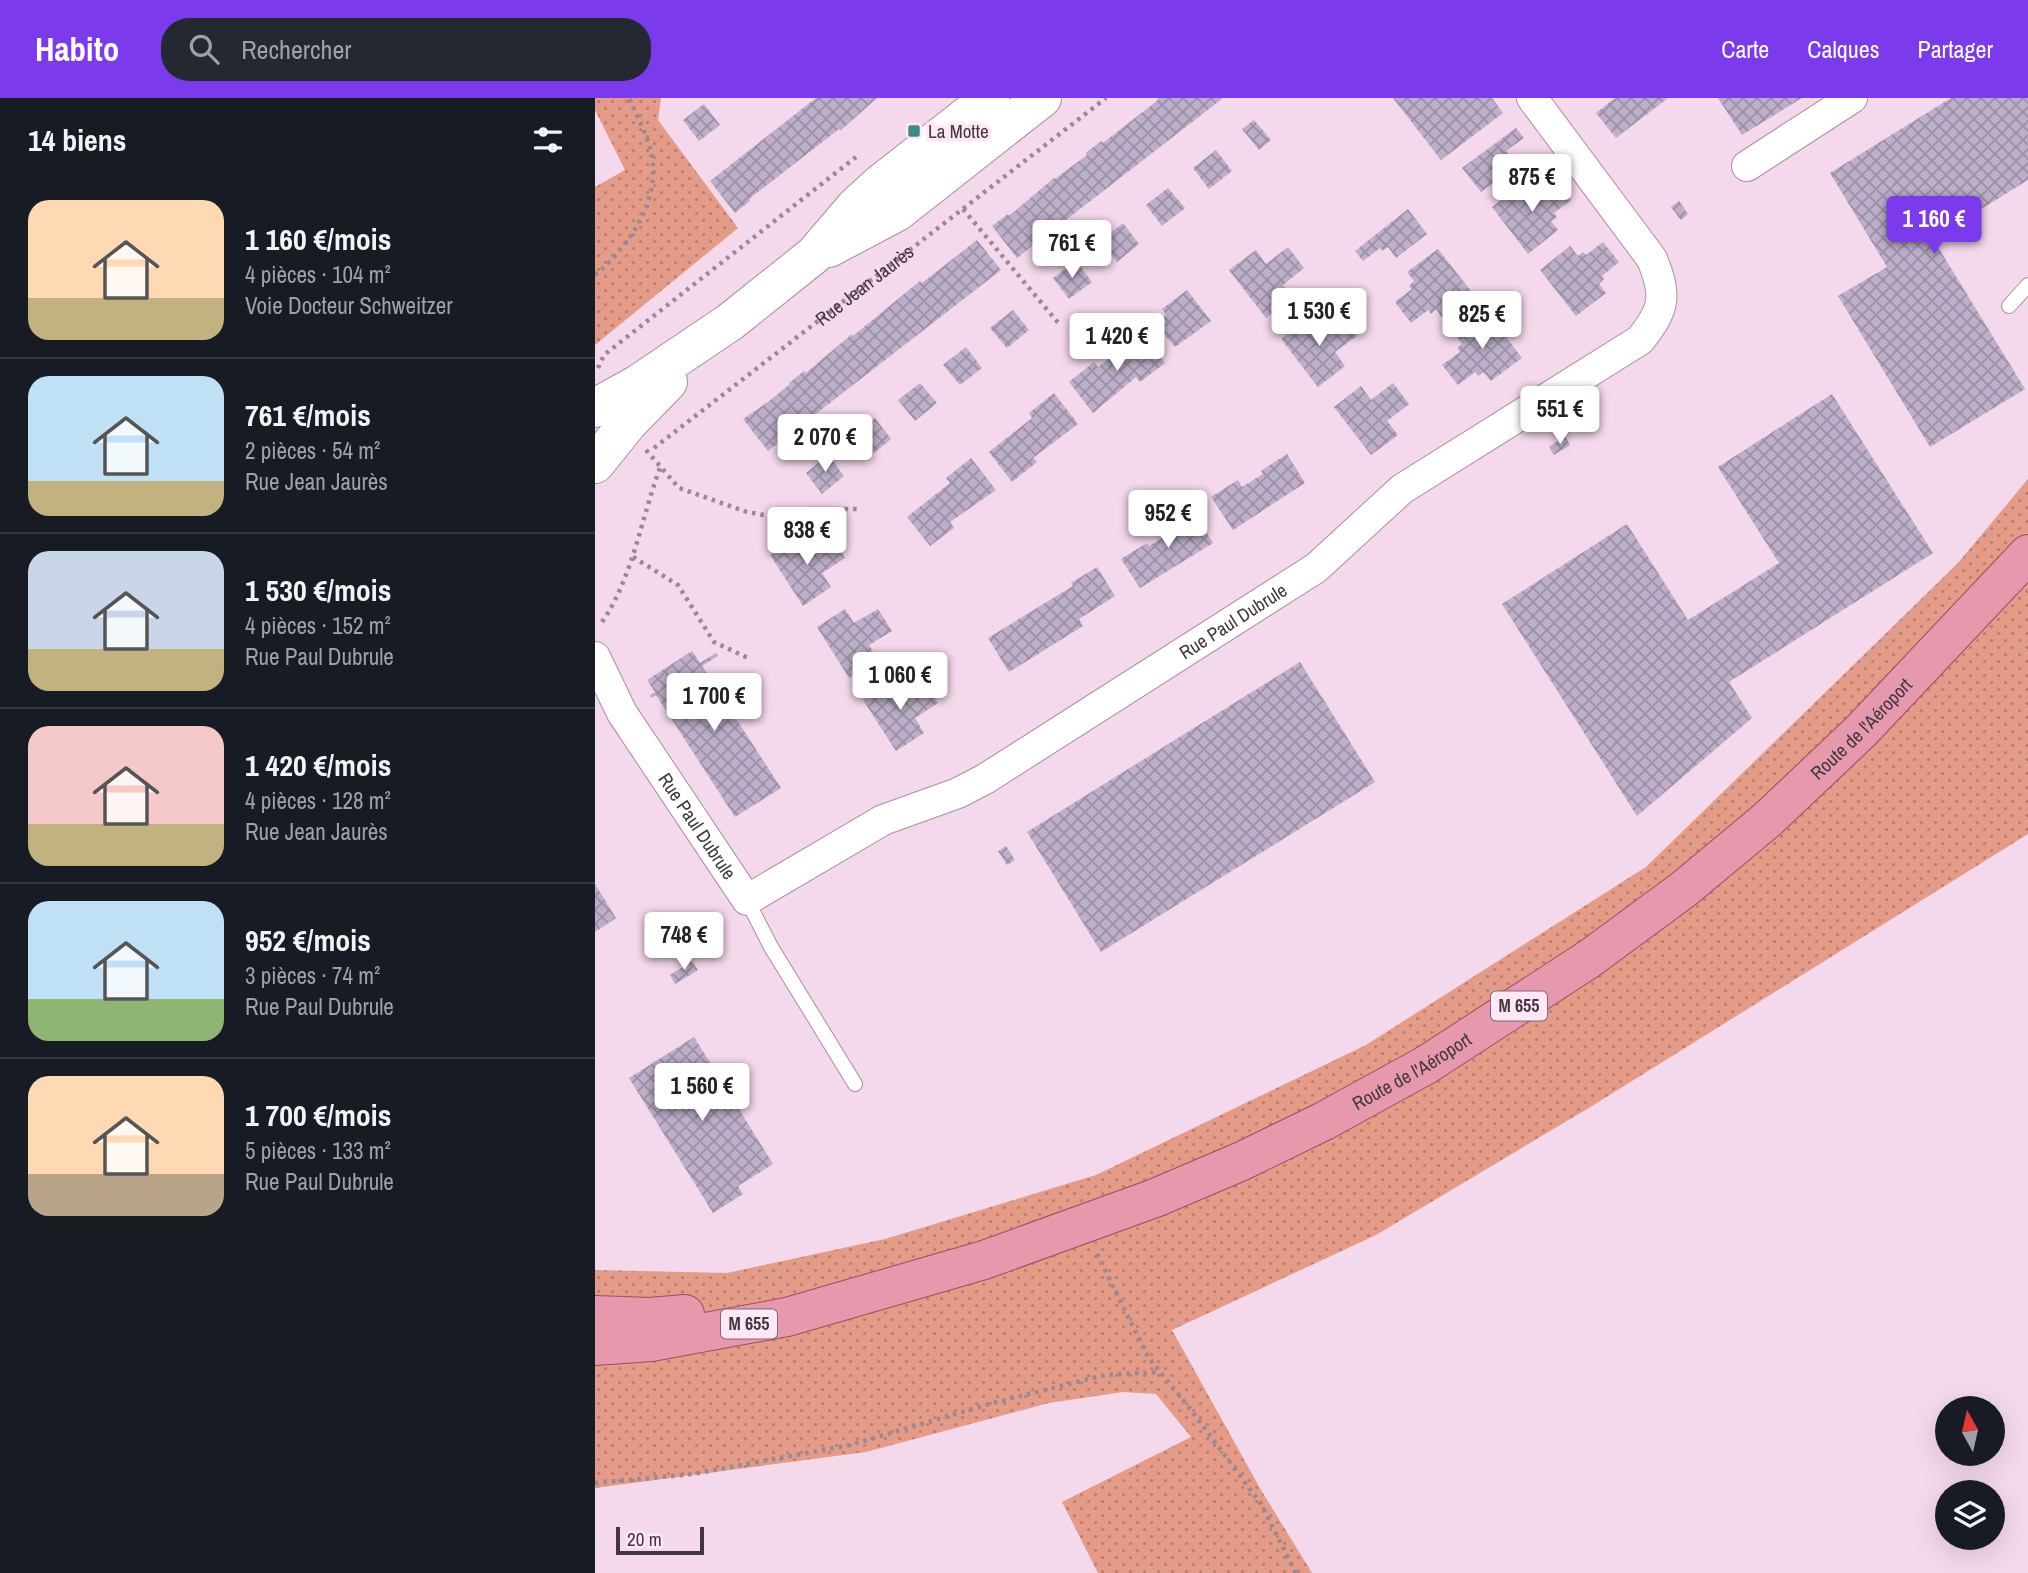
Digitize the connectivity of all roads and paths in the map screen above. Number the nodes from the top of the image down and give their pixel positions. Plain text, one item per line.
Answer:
1 (629, 98) edge
2 (990, 98) edge
3 (1042, 98) edge
4 (1106, 98) edge
5 (1532, 98) edge
6 (1852, 98) edge
7 (865, 149) dead end
8 (1747, 166) dead end
9 (963, 209) junction
10 (814, 255) junction
11 (595, 275) edge
12 (2028, 285) edge
13 (2009, 306) dead end
14 (1060, 325) dead end
15 (595, 381) edge
16 (622, 429) edge
17 (595, 464) edge
18 (660, 468) junction
19 (860, 509) dead end
20 (2028, 554) edge
21 (633, 557) junction
22 (602, 622) dead end
23 (595, 657) edge
24 (748, 658) dead end
25 (595, 682) edge
26 (622, 713) junction
27 (747, 900) junction
28 (855, 1084) dead end
29 (1083, 1225) junction
30 (899, 1285) junction
31 (595, 1315) edge
32 (595, 1346) edge
33 (1160, 1372) junction
34 (595, 1483) edge
35 (1296, 1573) edge

1 - 11 path
2 - 10 main road, Rue Jean Jaurès
3 - 10 main road, Rue Jean Jaurès
4 - 9 path, Rue Jean Jaurès
5 - 27 street, Rue Paul Dubrule
6 - 8 street
7 - 15 path
9 - 14 path
9 - 16 path, Rue Jean Jaurès
10 - 16 main road, Rue Jean Jaurès
12 - 13 lane
16 - 17 main road, Rue Jean Jaurès
16 - 18 path
18 - 19 path
18 - 21 path
20 - 29 main road, Route de l'Aéroport / M 655
21 - 22 path
21 - 24 path
23 - 26 street, Rue Paul Dubrule
25 - 26 street, Rue Paul Dubrule
26 - 27 street, Rue Paul Dubrule
27 - 28 lane
29 - 30 main road, Route de l'Aéroport / M 655
29 - 33 path
30 - 31 main road, Route de l'Aéroport / M 655
30 - 32 main road, Route de l'Aéroport / M 655
33 - 34 path
33 - 35 path

